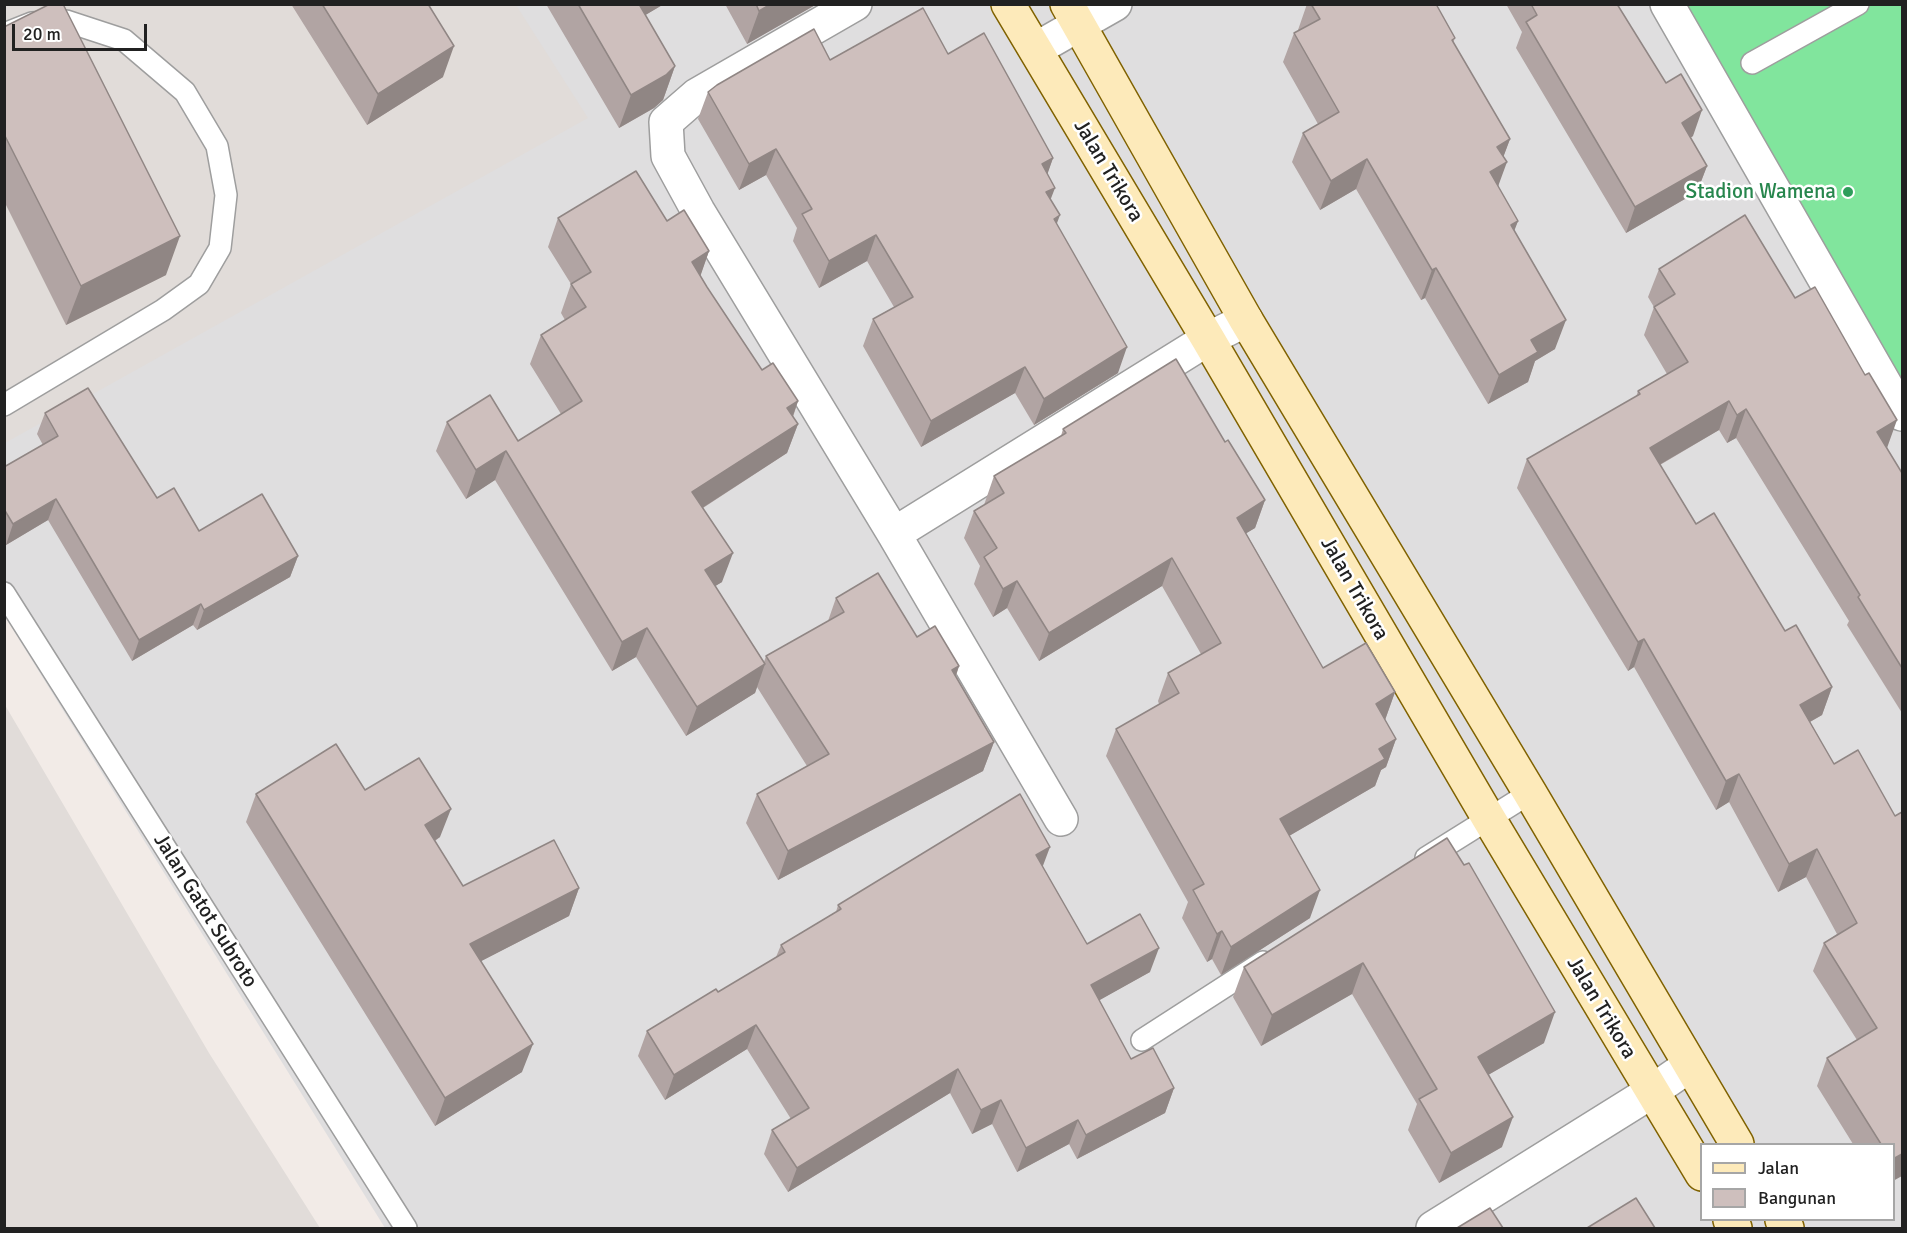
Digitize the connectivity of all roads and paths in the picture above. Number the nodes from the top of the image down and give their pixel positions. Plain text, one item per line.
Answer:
1 (855, 4) edge
2 (1008, 4) edge
3 (1115, 4) edge
4 (1667, 4) edge
5 (1858, 4) edge
6 (1073, 14) edge
7 (4, 34) edge
8 (1036, 49) junction
9 (1752, 63) dead end
10 (1246, 320) junction
11 (1208, 339) junction
12 (4, 405) edge
13 (1902, 414) edge
14 (894, 534) junction
15 (4, 593) edge
16 (1530, 793) junction
17 (1061, 819) dead end
18 (1489, 819) junction
19 (1409, 869) edge
20 (1280, 951) edge
21 (1142, 1040) dead end
22 (1690, 1065) junction
23 (1651, 1092) junction
24 (1736, 1143) edge
25 (1700, 1172) edge
26 (406, 1228) edge
27 (1433, 1228) edge

1 - 14 street
2 - 8 main road, Jalan Trikora
3 - 6 street
4 - 13 street
5 - 9 lane
6 - 8 street
6 - 10 main road
7 - 12 lane
8 - 11 main road, Jalan Trikora
10 - 11 street
10 - 16 main road
11 - 14 street
11 - 18 main road, Jalan Trikora
14 - 17 street
15 - 26 lane, Jalan Gatot Subroto
16 - 18 lane
16 - 22 main road
18 - 19 lane
18 - 23 main road, Jalan Trikora
20 - 21 lane
22 - 23 street
22 - 24 main road
23 - 25 main road, Jalan Trikora
23 - 27 street

